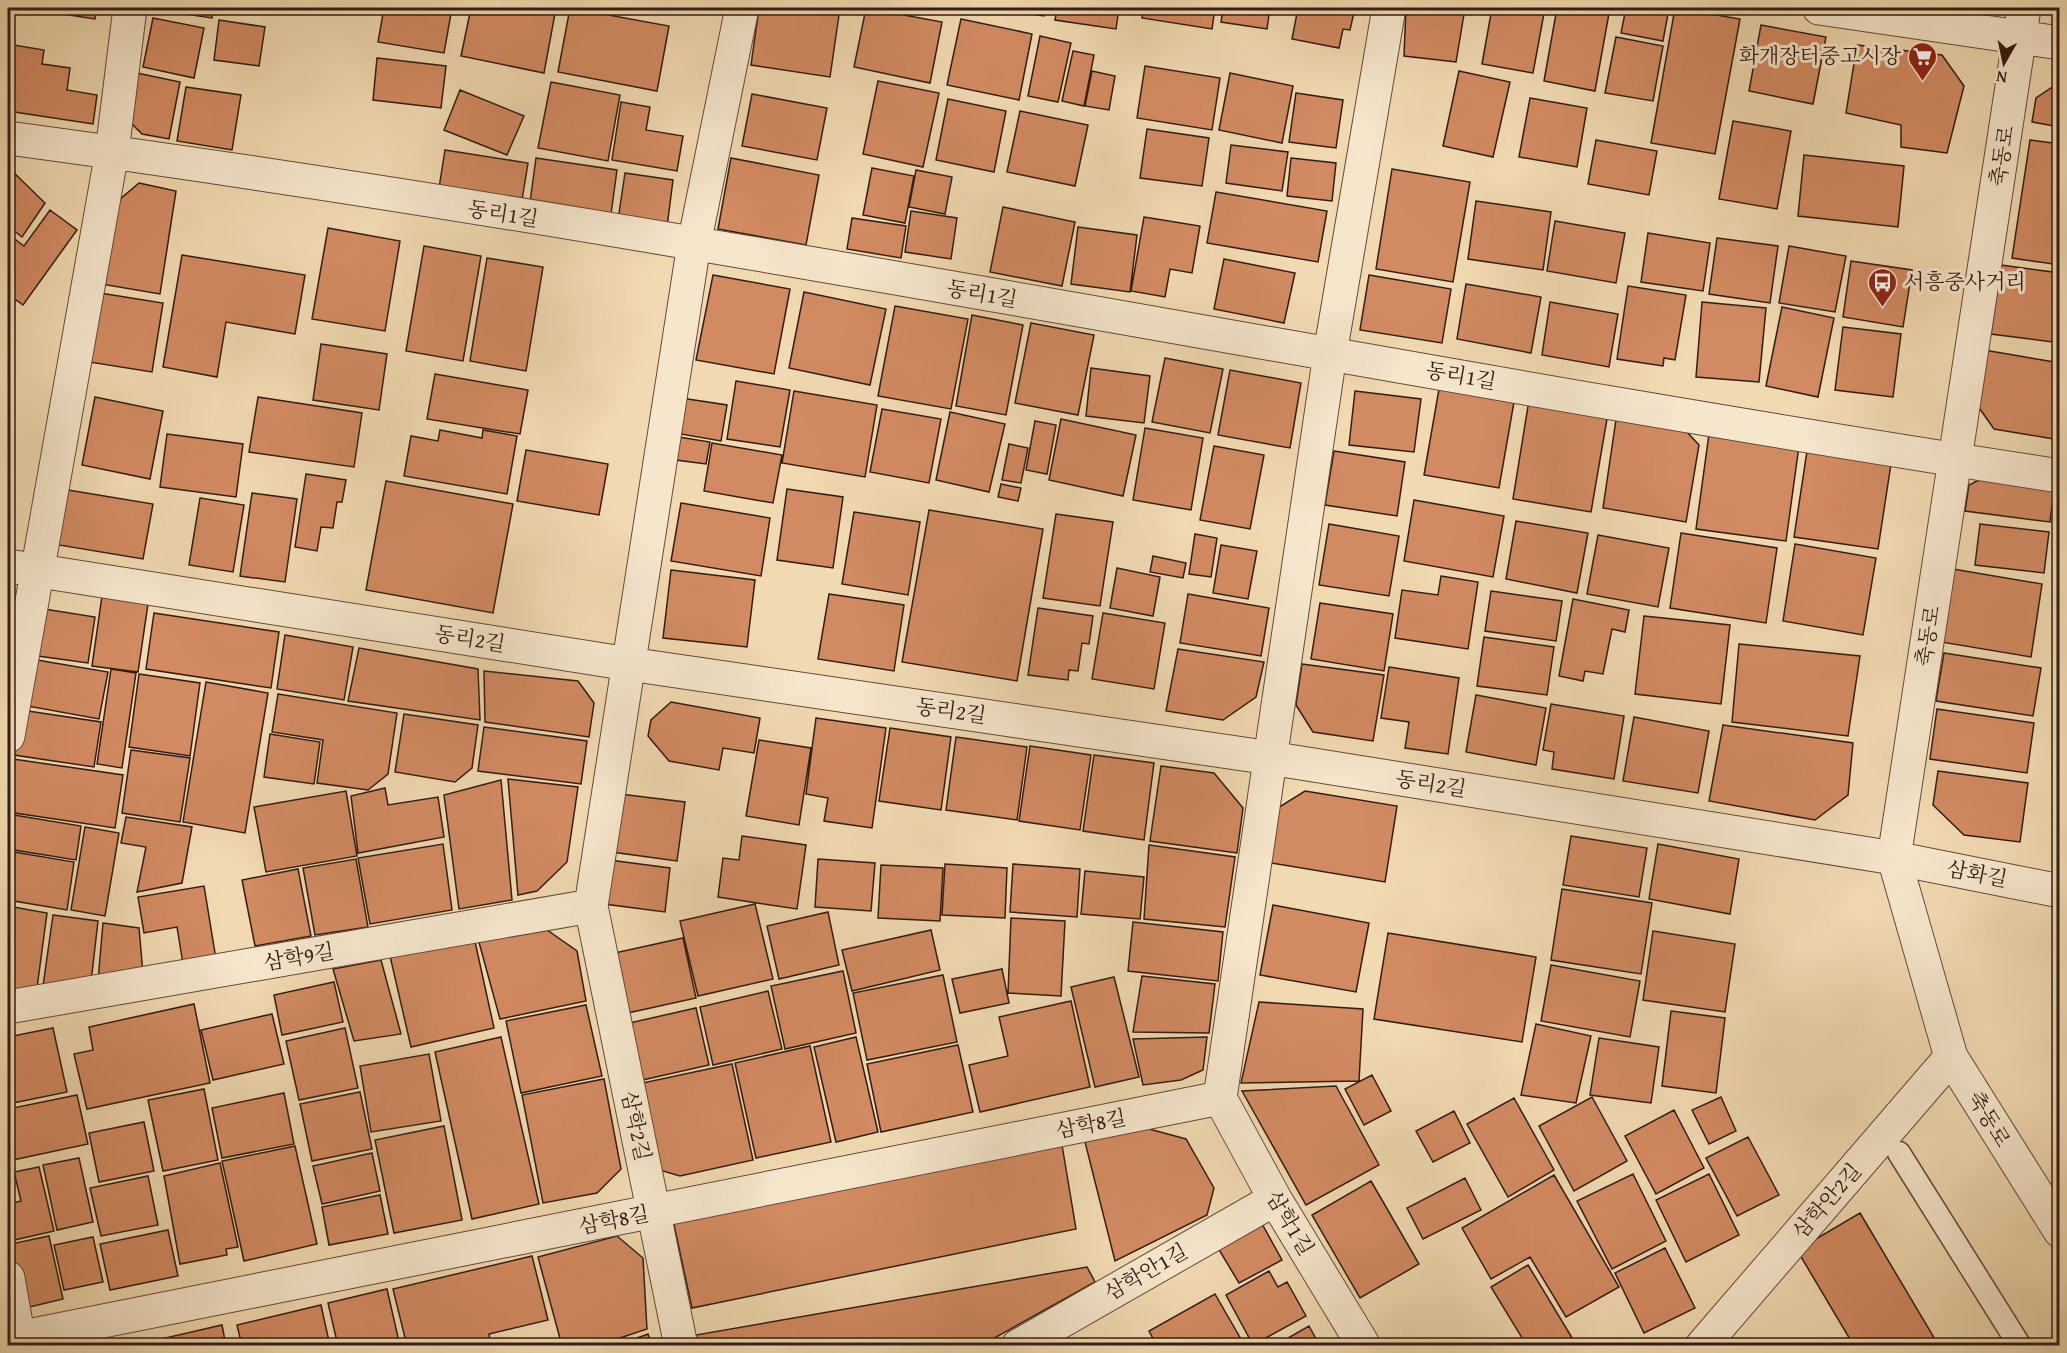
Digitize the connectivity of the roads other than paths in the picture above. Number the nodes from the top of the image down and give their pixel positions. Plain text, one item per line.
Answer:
1 (130, 8) edge
2 (742, 8) edge
3 (1389, 8) edge
4 (1819, 8) edge
5 (2022, 23) edge
6 (2060, 43) edge
7 (8, 138) edge
8 (112, 152) junction
9 (694, 244) junction
10 (1330, 354) junction
11 (1955, 460) junction
12 (2060, 476) edge
13 (22, 568) edge
14 (629, 664) junction
15 (8, 736) edge
16 (1270, 758) junction
17 (1894, 858) junction
18 (2060, 891) edge
19 (591, 906) junction
20 (8, 1007) edge
21 (1951, 1057) junction
22 (1220, 1098) junction
23 (1899, 1153) dead end
24 (1275, 1199) junction
25 (654, 1212) junction
26 (2060, 1231) edge
27 (8, 1278) edge
28 (15, 1341) edge
29 (681, 1346) edge
30 (1018, 1346) edge
31 (1364, 1346) edge
32 (1702, 1346) edge
33 (2020, 1346) edge

1 - 8 street
2 - 9 street
3 - 10 street
4 - 5 street
5 - 6 street
5 - 11 street, 축동로
7 - 8 street, 동리1길
8 - 9 street, 동리1길
8 - 13 street
9 - 10 street, 동리1길
9 - 14 street
10 - 11 street, 동리1길
10 - 16 street
11 - 12 street, 동리1길
11 - 17 street, 축동로
13 - 14 street, 동리2길
13 - 15 street
14 - 16 street, 동리2길
14 - 19 street
16 - 17 street, 동리2길
16 - 22 street
17 - 18 street, 삼화길
17 - 21 street, 축동로
19 - 20 street, 삼학9길
19 - 25 street, 삼학2길
21 - 26 street, 축동로
21 - 32 street, 삼학안2길
22 - 24 street, 삼학1길
22 - 25 street, 삼학8길
23 - 33 lane
24 - 30 street, 삼학안1길
24 - 31 street, 삼학1길
25 - 28 street, 삼학8길
25 - 29 street, 삼학2길
27 - 28 street

